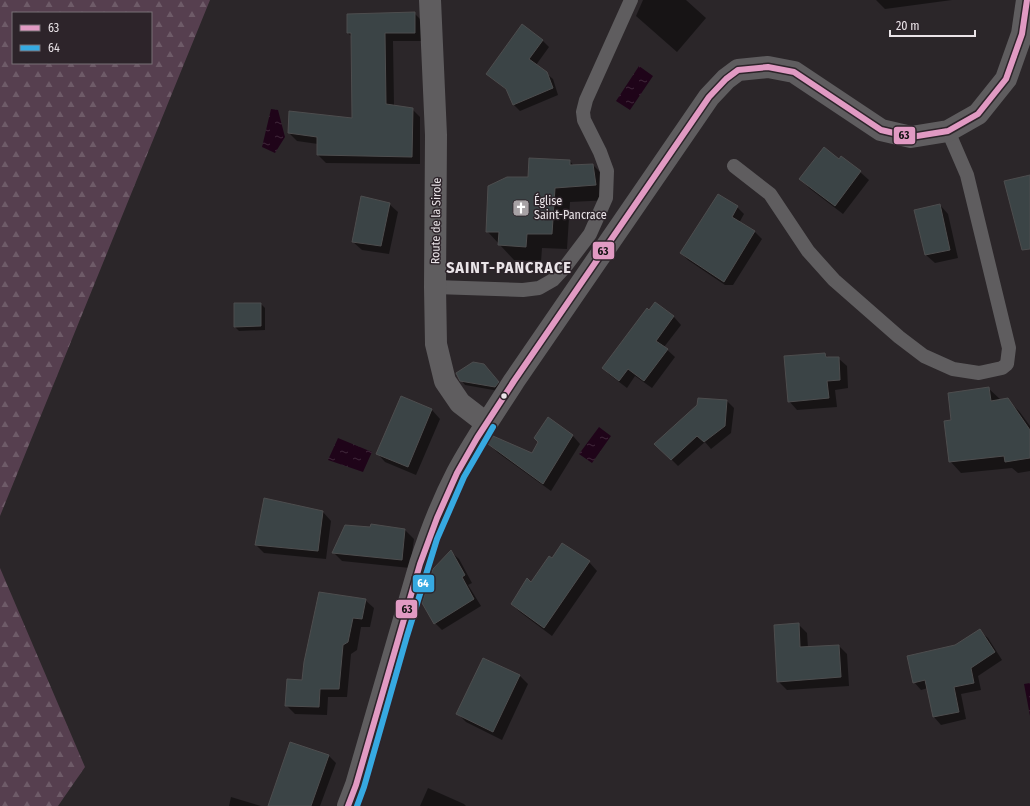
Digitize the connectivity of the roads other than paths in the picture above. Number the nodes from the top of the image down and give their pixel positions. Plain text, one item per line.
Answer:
1 (430, 0) edge
2 (631, 0) edge
3 (1027, 0) edge
4 (948, 131) junction
5 (734, 166) dead end
6 (435, 287) junction
7 (486, 423) junction
8 (348, 806) edge

1 - 6 street, Route de la Sirole
2 - 6 lane
3 - 4 street
4 - 5 lane
4 - 7 street
6 - 7 street, Route de la Sirole
7 - 8 street

